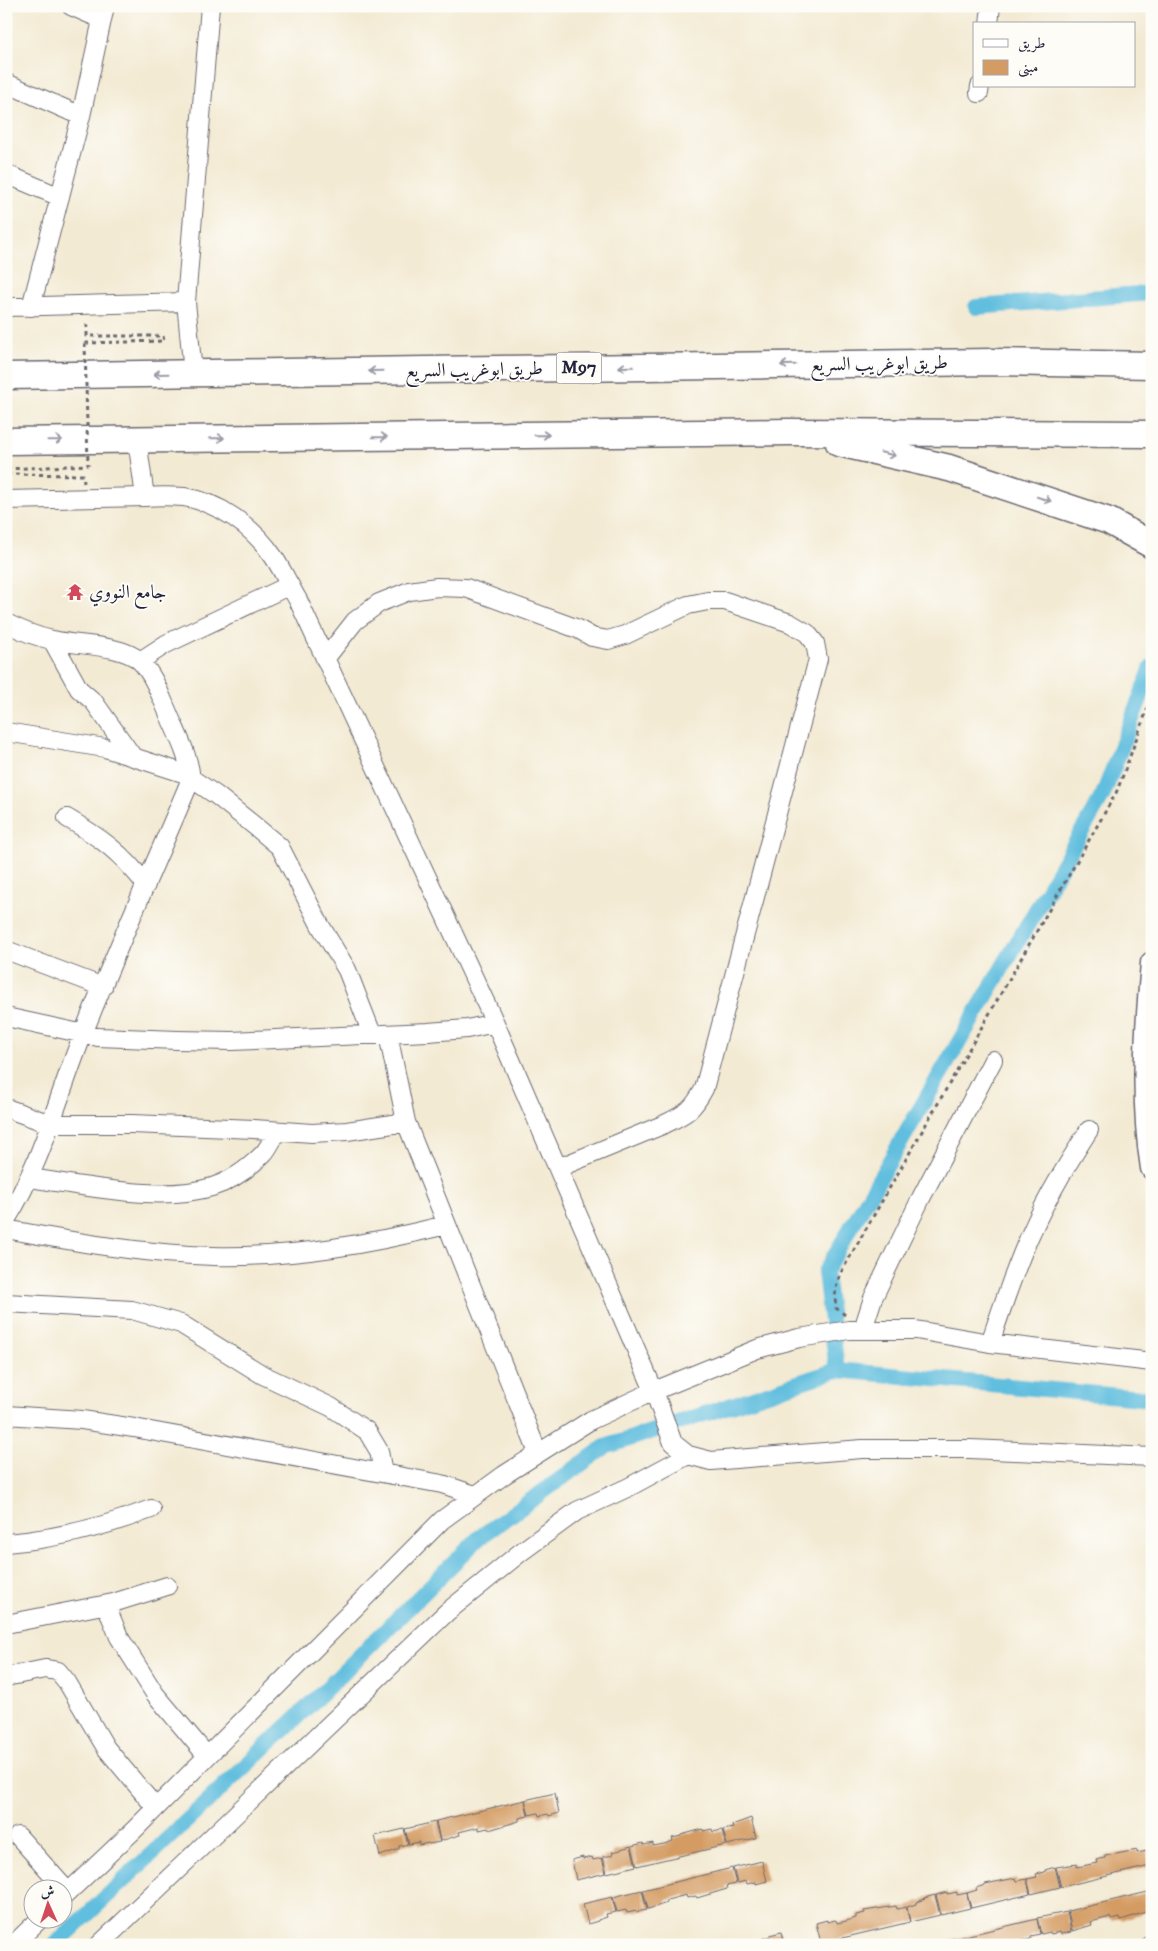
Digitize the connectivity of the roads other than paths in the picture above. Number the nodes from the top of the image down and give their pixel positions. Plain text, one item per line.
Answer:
1 (71, 6) edge
2 (210, 6) edge
3 (991, 6) edge
4 (103, 13) edge
5 (989, 22) edge
6 (6, 83) edge
7 (81, 116) junction
8 (6, 174) edge
9 (60, 197) junction
10 (186, 302) junction
11 (6, 307) edge
12 (32, 307) junction
13 (1152, 348) edge
14 (992, 362) junction
15 (1152, 365) edge
16 (193, 374) junction
17 (6, 376) edge
18 (789, 432) junction
19 (1152, 434) edge
20 (137, 439) junction
21 (6, 441) edge
22 (145, 497) junction
23 (6, 500) edge
24 (1152, 545) edge
25 (290, 585) junction
26 (6, 623) edge
27 (52, 640) junction
28 (325, 659) junction
29 (140, 661) junction
30 (6, 732) edge
31 (133, 757) junction
32 (192, 779) junction
33 (67, 818) dead end
34 (146, 885) junction
35 (6, 950) edge
36 (1152, 962) edge
37 (103, 987) junction
38 (6, 1017) edge
39 (495, 1023) junction
40 (83, 1034) junction
41 (380, 1034) junction
42 (994, 1060) dead end
43 (6, 1108) edge
44 (406, 1122) junction
45 (50, 1124) junction
46 (1089, 1130) dead end
47 (277, 1131) junction
48 (558, 1168) junction
49 (1152, 1168) edge
50 (29, 1178) junction
51 (6, 1220) edge
52 (446, 1225) junction
53 (6, 1229) edge
54 (6, 1303) edge
55 (842, 1331) junction
56 (990, 1343) junction
57 (1152, 1362) edge
58 (654, 1391) junction
59 (6, 1415) edge
60 (538, 1453) junction
61 (688, 1455) junction
62 (1152, 1457) edge
63 (383, 1474) junction
64 (475, 1495) junction
65 (151, 1509) dead end
66 (6, 1543) edge
67 (168, 1586) dead end
68 (106, 1605) junction
69 (6, 1624) edge
70 (6, 1677) edge
71 (207, 1756) junction
72 (156, 1808) junction
73 (18, 1836) dead end
74 (52, 1878) edge
75 (72, 1889) edge
76 (31, 1928) edge
77 (13, 1945) edge
78 (98, 1945) edge

1 - 4 street
2 - 10 street
3 - 5 street
4 - 7 street
6 - 7 street
7 - 9 street
8 - 9 street
9 - 12 street
10 - 12 street
10 - 16 street
11 - 12 street
13 - 14 highway
14 - 15 highway, طريق ابوغريب السريع / M97
14 -> 16 highway, طريق ابوغريب السريع / M97
16 -> 17 highway, طريق ابوغريب السريع / M97
18 - 19 highway
20 -> 18 highway
18 -> 24 highway
21 -> 20 highway
20 - 22 street
22 - 23 street
22 - 25 street
25 - 28 street
25 - 29 street
26 - 27 street
27 - 29 street
27 - 31 street
28 - 39 street
28 - 48 street
29 - 32 street
30 - 31 street
31 - 32 street
32 - 34 street
32 - 41 street
33 - 34 street
34 - 37 street
35 - 37 street
36 - 49 main road
37 - 40 street
38 - 40 street
39 - 41 street
39 - 48 street
40 - 41 street
40 - 45 street
41 - 44 street
42 - 55 street
43 - 45 street
44 - 47 street
44 - 52 street
45 - 47 street
45 - 50 street
46 - 56 street
47 - 50 street
48 - 58 street
50 - 51 street
52 - 53 street
52 - 60 street
54 - 63 street
55 - 56 street
55 - 58 street
56 - 57 street
58 - 60 street
58 - 61 street
59 - 63 street
60 - 64 street
61 - 62 street
61 - 78 street
63 - 64 street
64 - 71 street
65 - 66 street
67 - 68 street
68 - 69 street
68 - 71 street
70 - 72 street
71 - 72 street
72 - 75 street
73 - 74 street
76 - 77 street

